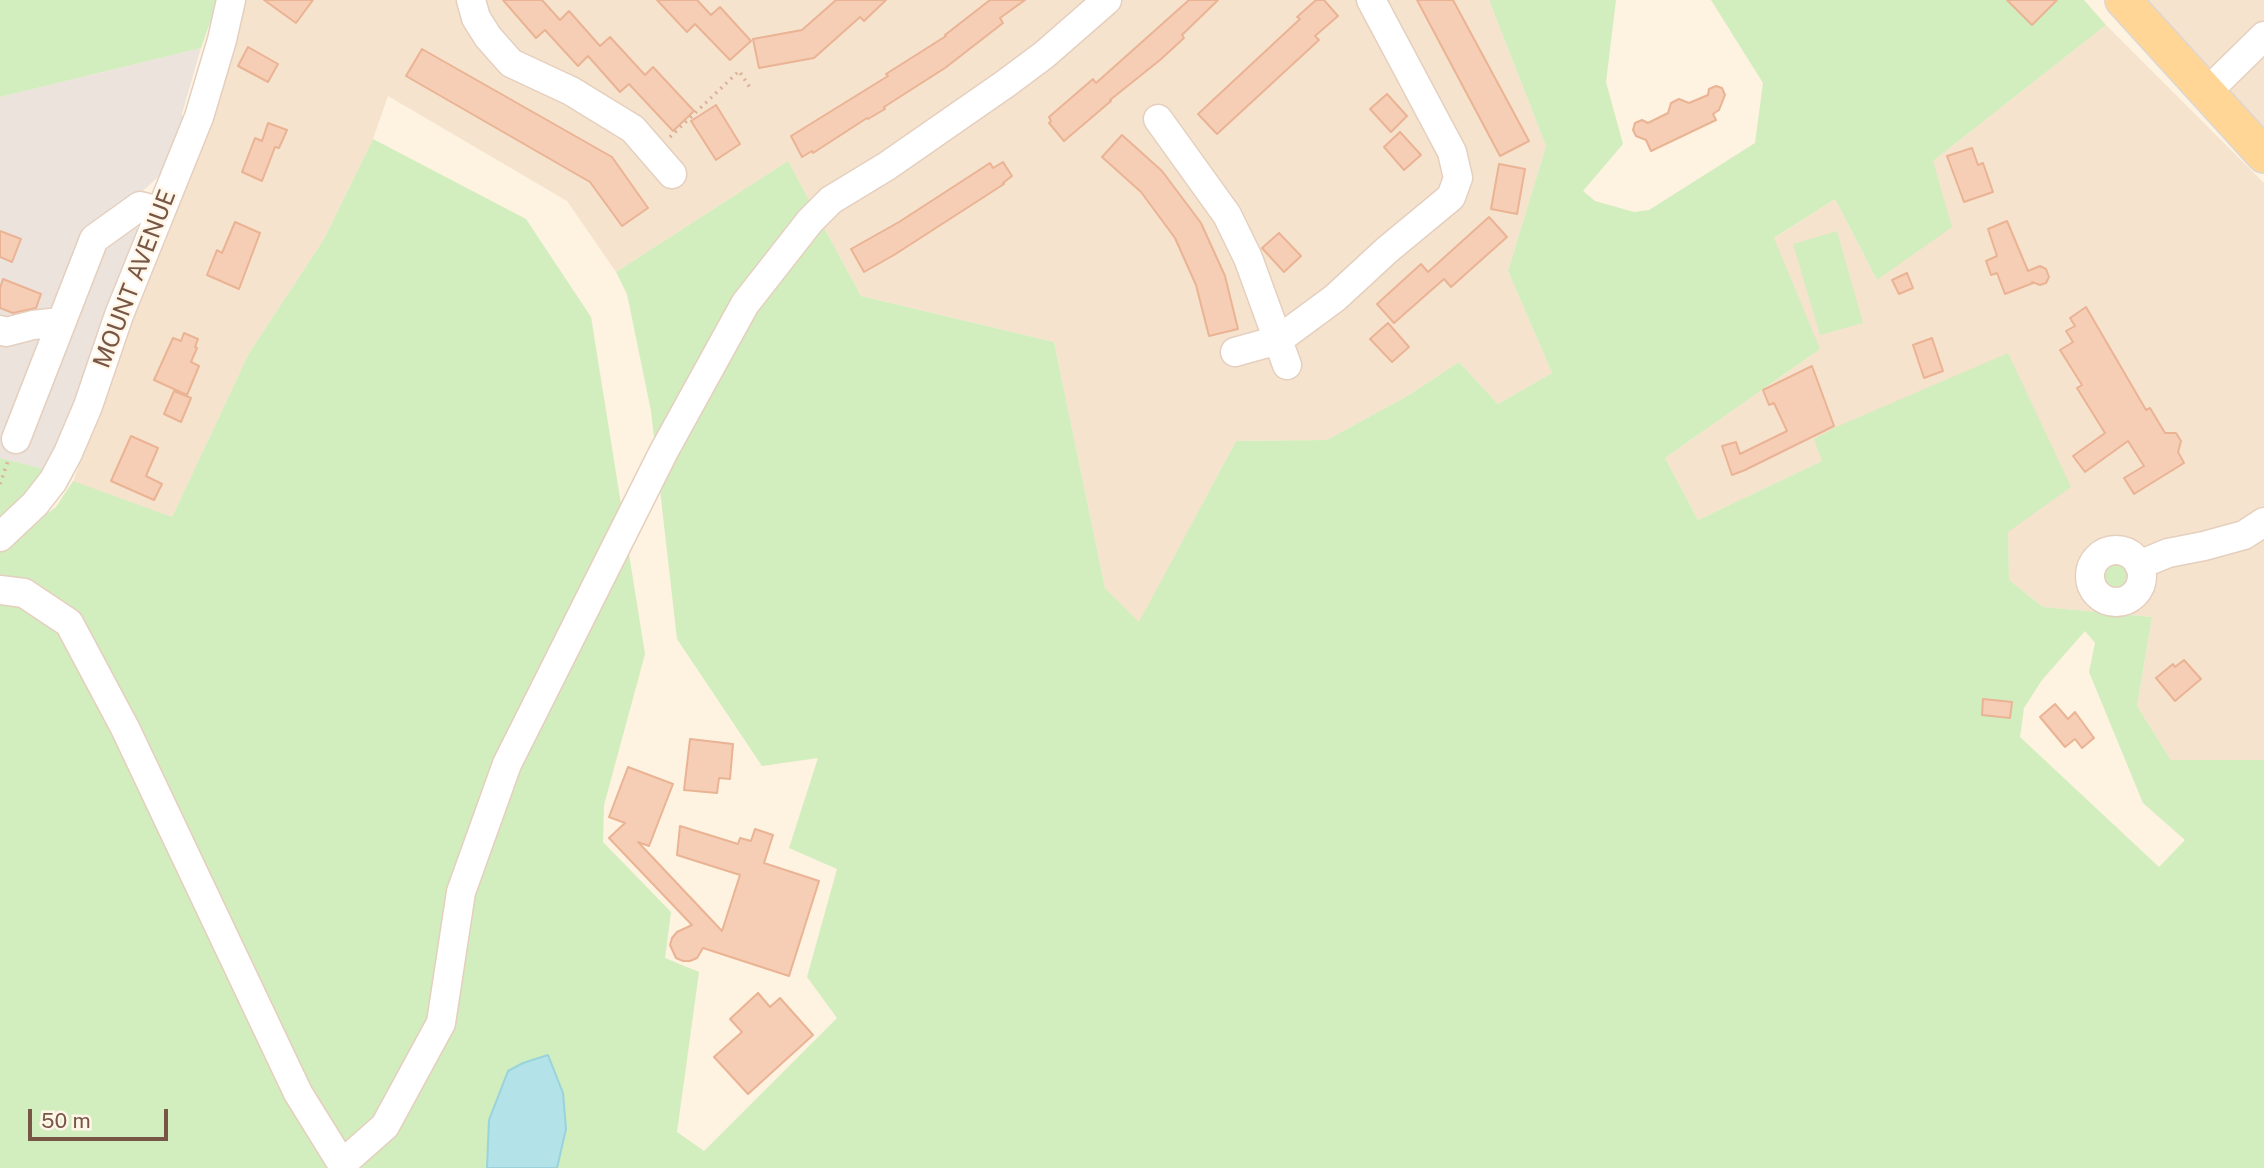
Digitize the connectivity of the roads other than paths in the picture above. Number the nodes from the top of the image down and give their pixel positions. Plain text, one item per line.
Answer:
1 (231, 0) edge
2 (471, 0) edge
3 (1107, 0) edge
4 (1371, 0) edge
5 (2123, 0) edge
6 (2264, 36) edge
7 (2207, 92) junction
8 (1158, 119) dead end
9 (2264, 155) edge
10 (672, 174) dead end
11 (159, 211) junction
12 (60, 322) junction
13 (0, 330) edge
14 (1235, 352) dead end
15 (1283, 353) junction
16 (16, 439) dead end
17 (2264, 522) edge
18 (0, 537) edge
19 (2139, 565) dead end
20 (0, 590) edge

1 - 11 street, MOUNT AVENUE
2 - 10 street
3 - 20 street
4 - 15 street
5 - 7 main road
6 - 7 street
7 - 9 main road
8 - 15 street
11 - 12 street
11 - 18 street, MOUNT AVENUE
12 - 13 street
12 - 16 street
14 - 15 street
17 - 19 street

